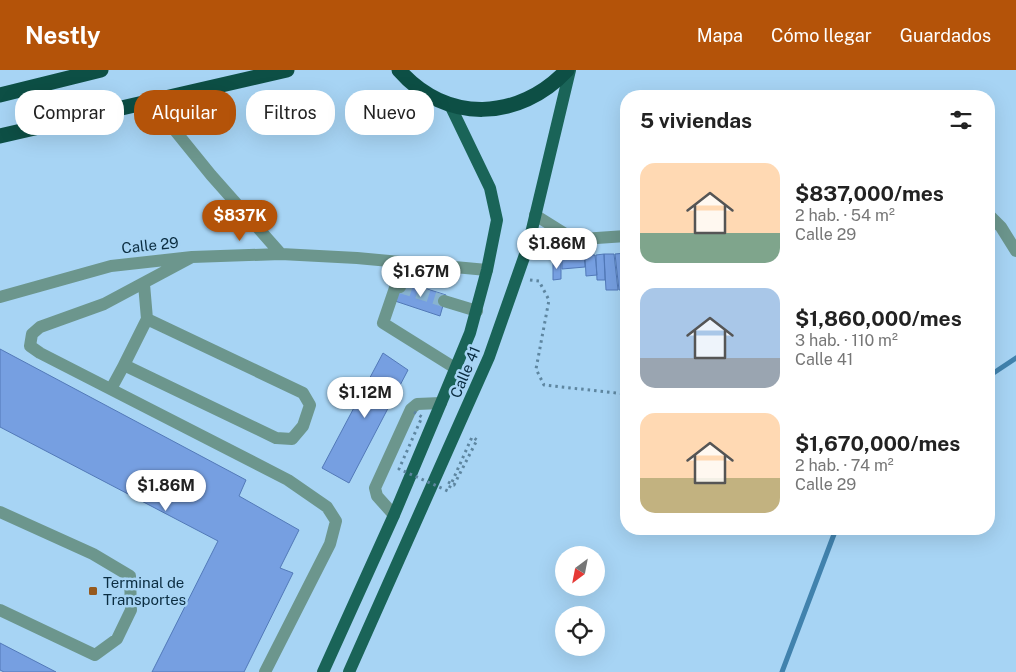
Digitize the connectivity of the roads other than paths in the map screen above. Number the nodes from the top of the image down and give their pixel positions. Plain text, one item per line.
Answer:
1 (101, 70) edge
2 (286, 70) edge
3 (398, 70) edge
4 (568, 70) edge
5 (199, 90) edge
6 (0, 95) edge
7 (134, 105) edge
8 (450, 105) junction
9 (179, 135) edge
10 (0, 136) edge
11 (535, 215) junction
12 (995, 222) edge
13 (620, 236) edge
14 (1016, 251) edge
15 (281, 254) junction
16 (192, 256) junction
17 (401, 262) junction
18 (487, 270) junction
19 (144, 284) junction
20 (0, 297) edge
21 (444, 301) tunnel mouth
22 (477, 311) junction
23 (147, 319) junction
24 (124, 365) junction
25 (456, 368) junction
26 (111, 389) junction
27 (441, 403) junction
28 (0, 512) edge
29 (394, 515) junction
30 (0, 610) edge
31 (265, 672) edge
32 (323, 672) edge
33 (349, 672) edge

1 - 6 highway
2 - 5 highway
3 - 8 highway
4 - 8 highway
4 - 11 main road, Calle 41
7 - 10 highway
8 - 18 main road, Calle 41
9 - 15 street
11 - 13 street
11 - 33 main road, Calle 41
12 - 14 street
15 - 16 street, Calle 29
15 - 17 street, Calle 29
16 - 19 street
16 - 20 street, Calle 29
17 - 18 street, Calle 29
17 - 25 street
18 - 22 main road, Calle 41
19 - 23 street
19 - 26 street
21 - 22 street
22 - 25 main road, Calle 41
23 - 24 street
23 - 24 street
24 - 26 street
25 - 27 main road, Calle 41
26 - 31 street
27 - 29 main road, Calle 41
27 - 29 street
28 - 30 street
29 - 32 main road, Calle 41

